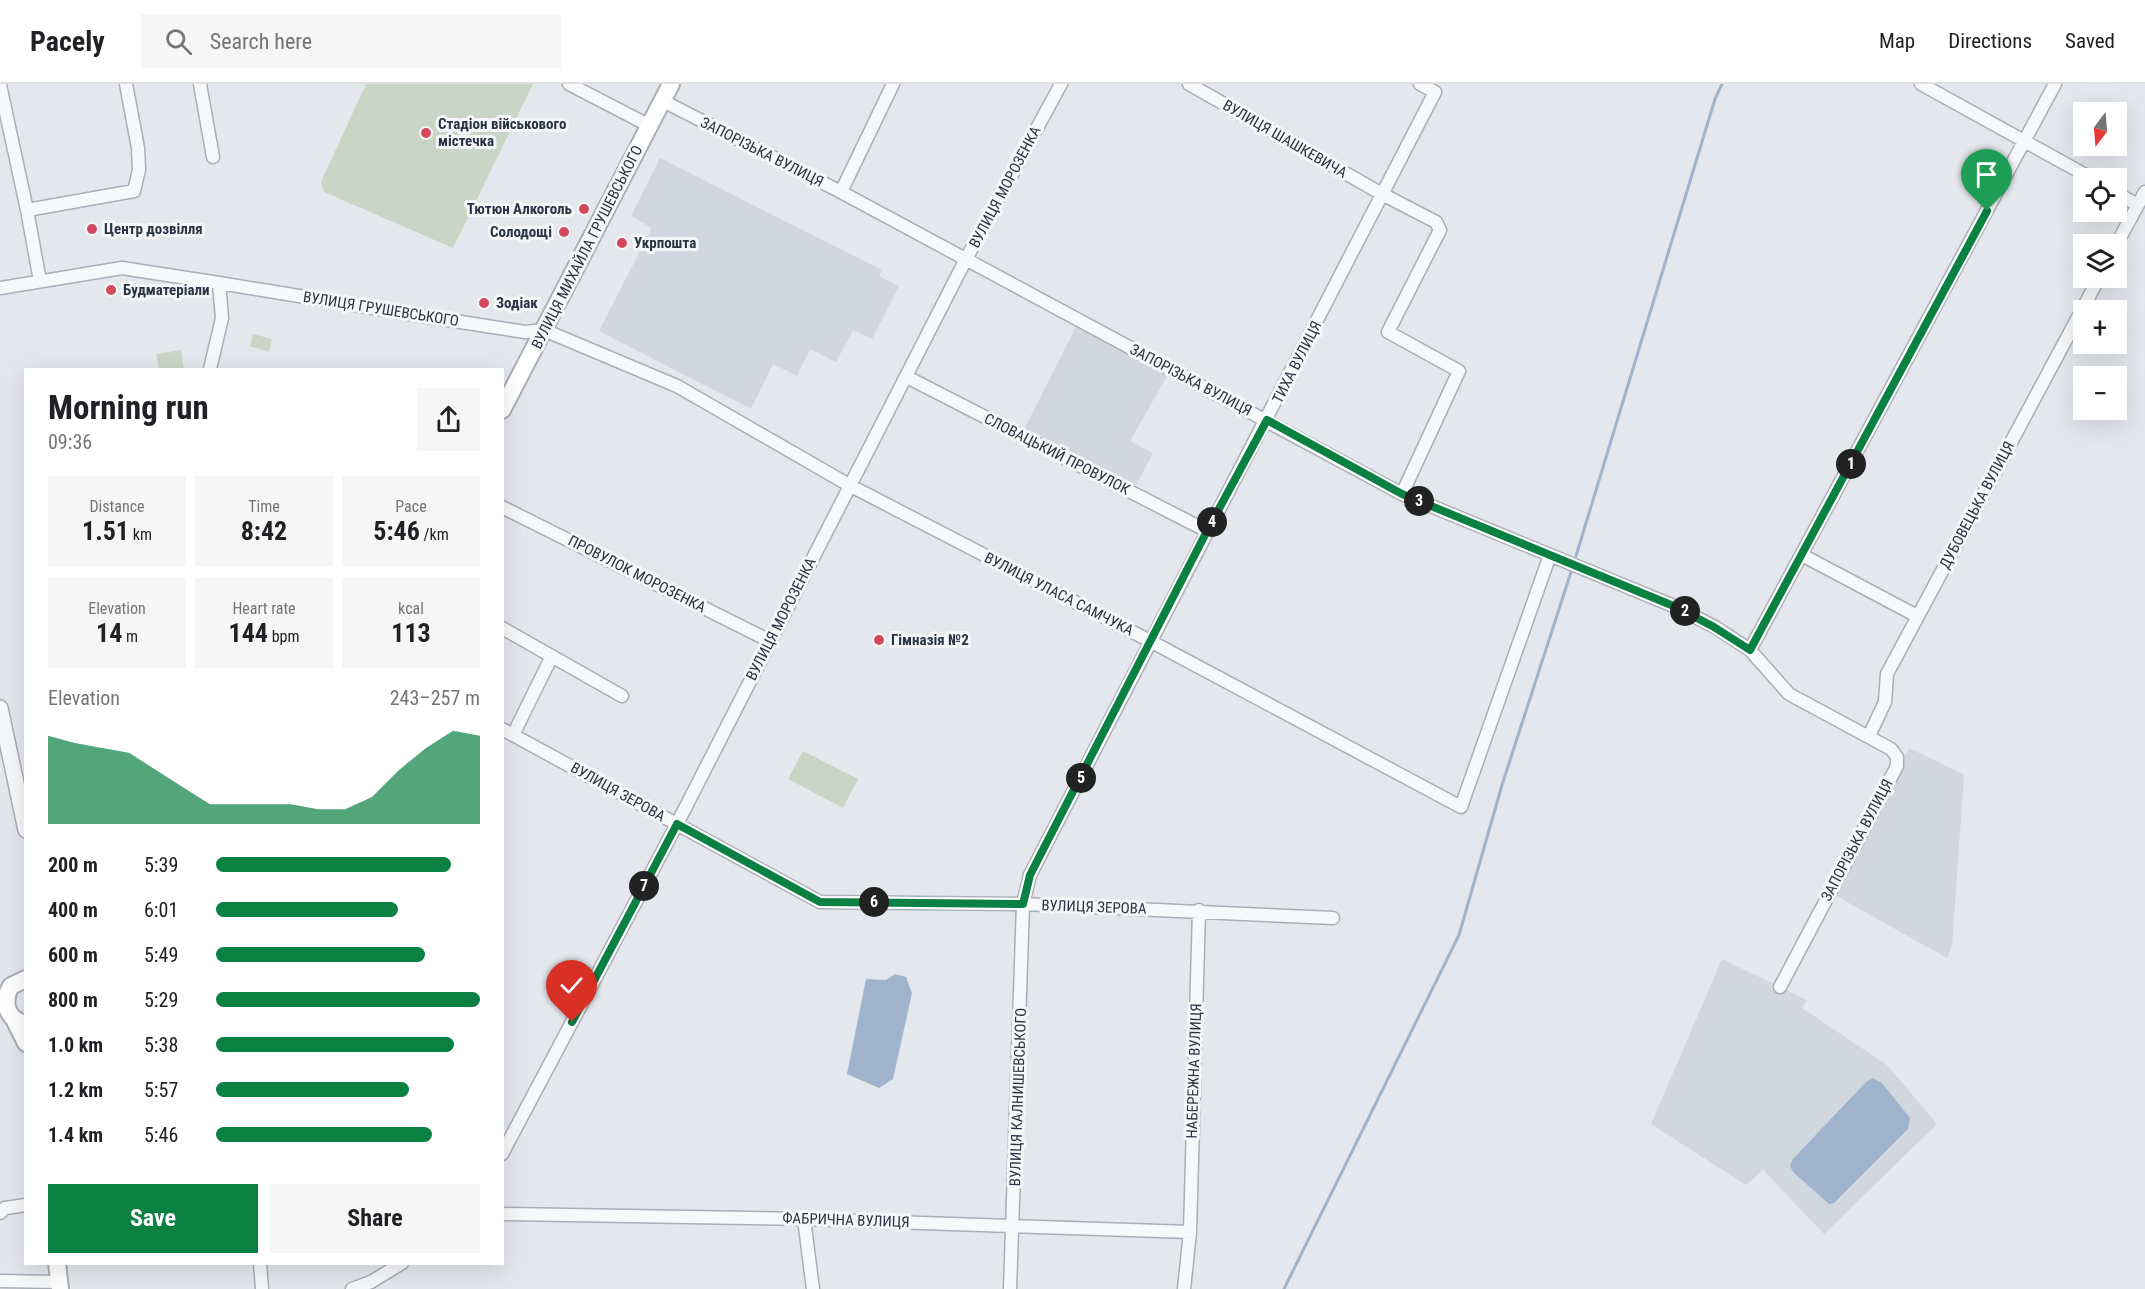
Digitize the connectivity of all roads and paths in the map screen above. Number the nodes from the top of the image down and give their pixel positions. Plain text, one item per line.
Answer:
1 (126, 84) edge
2 (200, 84) edge
3 (569, 84) edge
4 (671, 84) edge
5 (893, 84) edge
6 (1061, 84) edge
7 (1189, 84) edge
8 (1420, 84) edge
9 (1921, 84) edge
10 (2055, 84) edge
11 (0, 85) edge
12 (663, 101) junction
13 (650, 126) junction
14 (2024, 142) junction
15 (213, 157) dead end
16 (2073, 168) edge
17 (841, 192) junction
18 (2145, 192) edge
19 (1382, 194) junction
20 (2127, 199) edge
21 (2138, 205) junction
22 (27, 210) junction
23 (2122, 234) edge
24 (966, 259) junction
25 (40, 281) junction
26 (219, 283) junction
27 (0, 288) edge
28 (2094, 288) edge
29 (544, 330) junction
30 (210, 368) edge
31 (907, 377) junction
32 (504, 406) edge
33 (1267, 420) junction
34 (849, 485) junction
35 (1402, 494) junction
36 (504, 508) edge
37 (1207, 531) junction
38 (1550, 555) junction
39 (1802, 555) junction
40 (1917, 616) junction
41 (504, 629) edge
42 (770, 641) junction
43 (1152, 642) junction
44 (1750, 650) junction
45 (552, 656) junction
46 (622, 696) dead end
47 (0, 708) edge
48 (508, 732) edge
49 (1869, 736) junction
50 (24, 821) edge
51 (677, 824) junction
52 (1023, 904) junction
53 (1199, 910) junction
54 (1333, 918) dead end
55 (16, 981) edge
56 (1780, 987) dead end
57 (12, 1014) edge
58 (24, 1039) edge
59 (504, 1150) edge
60 (24, 1205) edge
61 (0, 1213) edge
62 (504, 1214) edge
63 (804, 1219) junction
64 (1013, 1225) junction
65 (1190, 1232) junction
66 (57, 1265) edge
67 (260, 1265) edge
68 (399, 1265) edge
69 (0, 1281) edge
70 (60, 1286) edge
71 (262, 1289) edge
72 (352, 1289) edge
73 (813, 1289) edge
74 (1010, 1289) edge
75 (1184, 1289) edge

1 - 22 street
2 - 15 street
3 - 13 street
4 - 12 main road, ВУЛИЦЯ МИХАЙЛА ГРУШЕВСЬКОГО
5 - 17 street
6 - 24 street, ВУЛИЦЯ МОРОЗЕНКА
7 - 19 street, ВУЛИЦЯ ШАШКЕВИЧА
8 - 19 street, ТИХА ВУЛИЦЯ
9 - 14 street
10 - 14 street
11 - 22 street
12 - 13 main road, ВУЛИЦЯ МИХАЙЛА ГРУШЕВСЬКОГО
12 - 17 street, ЗАПОРІЗЬКА ВУЛИЦЯ
13 - 29 main road, ВУЛИЦЯ МИХАЙЛА ГРУШЕВСЬКОГО
14 - 16 street
14 - 39 street
17 - 24 street, ЗАПОРІЗЬКА ВУЛИЦЯ
18 - 21 street
19 - 33 street, ТИХА ВУЛИЦЯ
19 - 35 street, ВУЛИЦЯ ШАШКЕВИЧА
20 - 21 street
21 - 23 street
22 - 25 street
24 - 31 street, ВУЛИЦЯ МОРОЗЕНКА
24 - 33 street, ЗАПОРІЗЬКА ВУЛИЦЯ
25 - 26 street, ВУЛИЦЯ ГРУШЕВСЬКОГО
25 - 27 street, ВУЛИЦЯ ГРУШЕВСЬКОГО
26 - 29 street, ВУЛИЦЯ ГРУШЕВСЬКОГО
26 - 30 street
28 - 40 street, ДУБОВЕЦЬКА ВУЛИЦЯ
29 - 32 main road, ВУЛИЦЯ МИХАЙЛА ГРУШЕВСЬКОГО
29 - 34 street, ВУЛИЦЯ УЛАСА САМЧУКА
31 - 34 street, ВУЛИЦЯ МОРОЗЕНКА
31 - 37 street, СЛОВАЦЬКИЙ ПРОВУЛОК
33 - 35 street, ЗАПОРІЗЬКА ВУЛИЦЯ
33 - 37 street, ТИХА ВУЛИЦЯ
34 - 42 street, ВУЛИЦЯ МОРОЗЕНКА
34 - 43 street, ВУЛИЦЯ УЛАСА САМЧУКА
35 - 38 street, ЗАПОРІЗЬКА ВУЛИЦЯ
36 - 42 street, ПРОВУЛОК МОРОЗЕНКА
37 - 43 street, ТИХА ВУЛИЦЯ
38 - 43 street, ВУЛИЦЯ УЛАСА САМЧУКА
38 - 44 street, ЗАПОРІЗЬКА ВУЛИЦЯ
39 - 40 street
39 - 44 street
40 - 49 street, ДУБОВЕЦЬКА ВУЛИЦЯ
41 - 45 street
42 - 51 street, ВУЛИЦЯ МОРОЗЕНКА
43 - 52 street, ТИХА ВУЛИЦЯ
44 - 49 street, ЗАПОРІЗЬКА ВУЛИЦЯ
45 - 46 street
45 - 48 street
47 - 50 street
48 - 51 street, ВУЛИЦЯ ЗЕРОВА
49 - 56 street, ЗАПОРІЗЬКА ВУЛИЦЯ
51 - 52 street, ВУЛИЦЯ ЗЕРОВА
51 - 59 street, ВУЛИЦЯ МОРОЗЕНКА
52 - 53 street, ВУЛИЦЯ ЗЕРОВА
52 - 64 street, ВУЛИЦЯ КАЛНИШЕВСЬКОГО
53 - 54 street, ВУЛИЦЯ ЗЕРОВА
53 - 65 street, НАБЕРЕЖНА ВУЛИЦЯ
55 - 57 main road
57 - 58 main road
60 - 61 street
62 - 63 street, ФАБРИЧНА ВУЛИЦЯ
63 - 64 street, ФАБРИЧНА ВУЛИЦЯ
63 - 73 street
64 - 65 street, ФАБРИЧНА ВУЛИЦЯ
64 - 74 street, ВУЛИЦЯ КАЛНИШЕВСЬКОГО
65 - 75 street, НАБЕРЕЖНА ВУЛИЦЯ
66 - 70 main road
67 - 71 street
68 - 72 street
69 - 70 street

